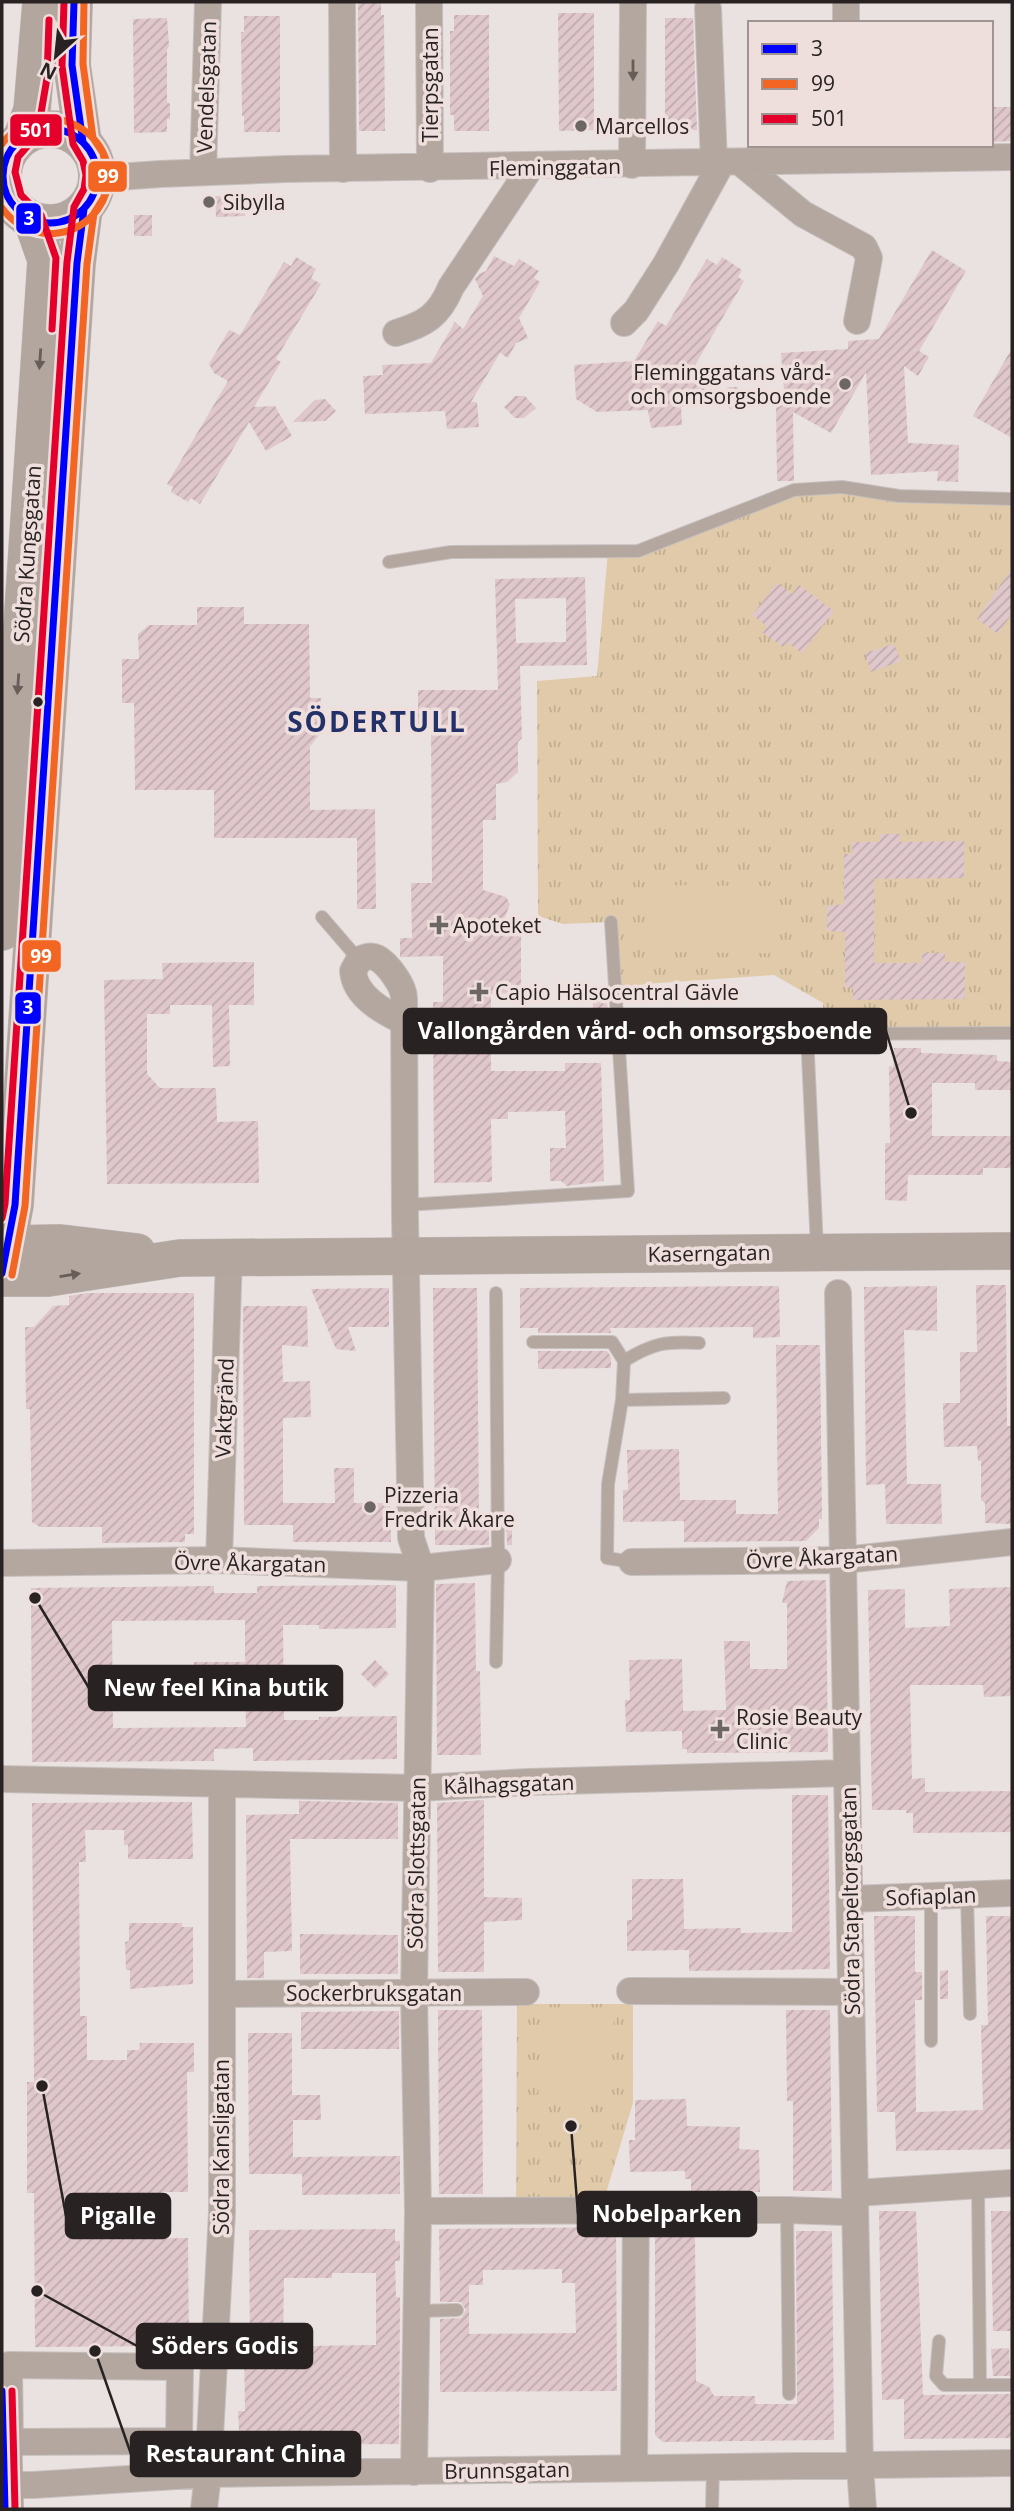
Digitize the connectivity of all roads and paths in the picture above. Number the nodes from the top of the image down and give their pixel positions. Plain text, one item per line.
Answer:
1 (41, 2) edge
2 (74, 2) edge
3 (208, 2) edge
4 (429, 2) edge
5 (633, 2) edge
6 (846, 2) edge
7 (342, 3) edge
8 (708, 8) dead end
9 (846, 21) edge
10 (22, 137) junction
11 (83, 142) junction
12 (846, 153) edge
13 (1012, 158) edge
14 (725, 164) junction
15 (632, 165) junction
16 (531, 167) junction
17 (343, 169) junction
18 (430, 169) junction
19 (203, 172) junction
20 (97, 175) junction
21 (2, 177) edge
22 (84, 209) junction
23 (32, 220) junction
24 (858, 321) dead end
25 (624, 323) dead end
26 (396, 333) dead end
27 (1012, 499) edge
28 (389, 562) dead end
29 (322, 917) dead end
30 (611, 922) dead end
31 (2, 932) edge
32 (359, 960) joint
33 (1012, 1033) edge
34 (405, 1205) junction
35 (1012, 1251) edge
36 (817, 1252) junction
37 (229, 1256) junction
38 (406, 1257) junction
39 (3, 1260) edge
40 (496, 1293) dead end
41 (838, 1293) dead end
42 (533, 1342) dead end
43 (699, 1343) dead end
44 (624, 1361) junction
45 (724, 1398) dead end
46 (622, 1400) junction
47 (1012, 1542) edge
48 (219, 1560) junction
49 (498, 1560) junction
50 (844, 1560) junction
51 (632, 1562) joint
52 (2, 1563) edge
53 (421, 1568) junction
54 (496, 1662) dead end
55 (847, 1773) junction
56 (2, 1779) edge
57 (222, 1784) junction
58 (418, 1788) junction
59 (1012, 1893) edge
60 (967, 1895) junction
61 (931, 1896) junction
62 (850, 1899) junction
63 (630, 1991) dead end
64 (851, 1992) junction
65 (414, 1993) junction
66 (526, 1993) dead end
67 (222, 1994) junction
68 (970, 2014) dead end
69 (931, 2041) dead end
70 (1012, 2183) edge
71 (978, 2185) junction
72 (855, 2201) junction
73 (636, 2210) junction
74 (787, 2210) junction
75 (418, 2211) junction
76 (457, 2310) dead end
77 (416, 2311) junction
78 (939, 2342) dead end
79 (5, 2378) edge
80 (980, 2385) junction
81 (1012, 2385) edge
82 (789, 2394) dead end
83 (1012, 2463) edge
84 (860, 2466) junction
85 (635, 2467) junction
86 (713, 2467) junction
87 (414, 2472) junction
88 (208, 2474) junction
89 (4, 2493) edge
90 (204, 2509) edge
91 (712, 2509) edge
92 (863, 2509) edge

1 - 10 main road, Södra Kungsgatan
2 - 11 main road
3 - 19 street, Vendelsgatan
4 - 18 street, Tierpsgatan
5 -> 15 street
6 - 9 street
7 - 17 street
8 - 14 street
10 - 11 main road
10 - 21 main road, Södra Kungsgatan
11 - 20 main road
12 - 13 street, Fleminggatan
12 - 14 street, Fleminggatan
14 - 15 street, Fleminggatan
14 - 24 street
14 - 25 street
15 - 16 street, Fleminggatan
16 - 18 street, Fleminggatan
16 - 26 street
17 - 18 street, Fleminggatan
17 - 19 street, Fleminggatan
19 - 20 street, Fleminggatan
20 - 22 main road, Södra Kungsgatan
21 - 23 main road, Södra Kungsgatan
22 - 23 main road
22 - 39 main road, Södra Kungsgatan
23 -> 31 main road, Södra Kungsgatan
27 - 28 lane
29 - 32 lane
30 - 34 lane
32 - 34 street
33 - 36 lane
34 - 38 street
35 - 36 main road, Kaserngatan
36 - 38 main road, Kaserngatan
37 - 38 main road, Kaserngatan
37 - 39 main road, Kaserngatan
37 - 48 street, Vaktgränd
38 - 53 street, Södra Slottsgatan
40 - 49 lane
41 - 50 street, Södra Stapeltorgsgatan
42 - 44 lane
43 - 44 lane
44 - 46 lane
45 - 46 lane
46 - 51 lane
47 - 50 street, Övre Åkargatan
48 - 52 street, Övre Åkargatan
48 - 53 street, Övre Åkargatan
49 - 53 street, Övre Åkargatan
49 - 54 lane
50 - 51 street, Övre Åkargatan
50 - 55 street, Södra Stapeltorgsgatan
53 - 58 street, Södra Slottsgatan
55 - 58 street, Kålhagsgatan
55 - 62 street, Södra Stapeltorgsgatan
56 - 57 street, Kålhagsgatan
57 - 58 street, Kålhagsgatan
57 - 67 street, Södra Kansligatan
58 - 65 street, Södra Slottsgatan
59 - 60 street, Sofiaplan
60 - 61 street, Sofiaplan
60 - 68 lane
61 - 62 street, Sofiaplan
61 - 69 lane
62 - 64 street, Södra Stapeltorgsgatan
63 - 64 street
64 - 72 street, Södra Stapeltorgsgatan
65 - 66 street, Sockerbruksgatan
65 - 67 street, Sockerbruksgatan
65 - 75 street, Södra Slottsgatan
67 - 88 street, Södra Kansligatan
70 - 71 street
71 - 72 street
71 - 80 lane
72 - 74 street
72 - 84 street, Södra Stapeltorgsgatan
73 - 74 street
73 - 75 street
73 - 85 street
74 - 82 lane
75 - 77 street, Södra Slottsgatan
76 - 77 lane
77 - 87 street, Södra Slottsgatan
78 - 80 lane
79 - 79 street
79 - 89 main road
80 - 81 lane
83 - 84 street, Brunnsgatan
84 - 86 street, Brunnsgatan
84 - 92 street, Södra Stapeltorgsgatan
85 - 86 street, Brunnsgatan
85 - 87 street, Brunnsgatan
86 - 91 lane
87 - 88 street, Brunnsgatan
88 - 89 street, Brunnsgatan
88 - 90 street, Södra Kansligatan

